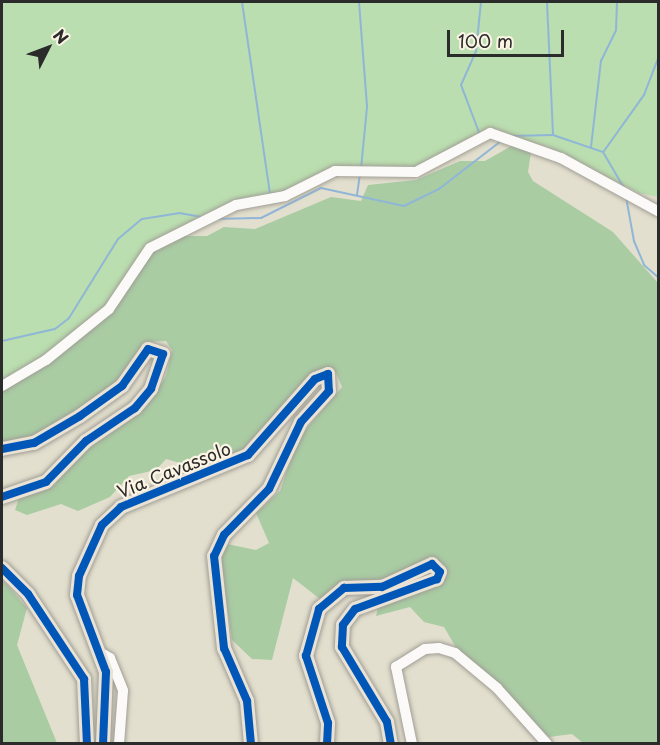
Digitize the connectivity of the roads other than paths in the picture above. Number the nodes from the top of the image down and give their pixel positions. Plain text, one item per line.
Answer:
1 (658, 211) edge
2 (2, 386) edge
3 (2, 449) edge
4 (2, 497) edge
5 (2, 568) edge
6 (98, 651) junction
7 (87, 744) edge
8 (103, 744) edge
9 (119, 744) edge
10 (251, 744) edge
11 (327, 744) edge
12 (391, 744) edge
13 (412, 744) edge
14 (548, 744) edge

1 - 2 street
3 - 4 main road
5 - 7 main road
6 - 8 main road, Via Cavassolo
6 - 9 street
6 - 10 main road, Via Cavassolo
11 - 12 main road
13 - 14 street

